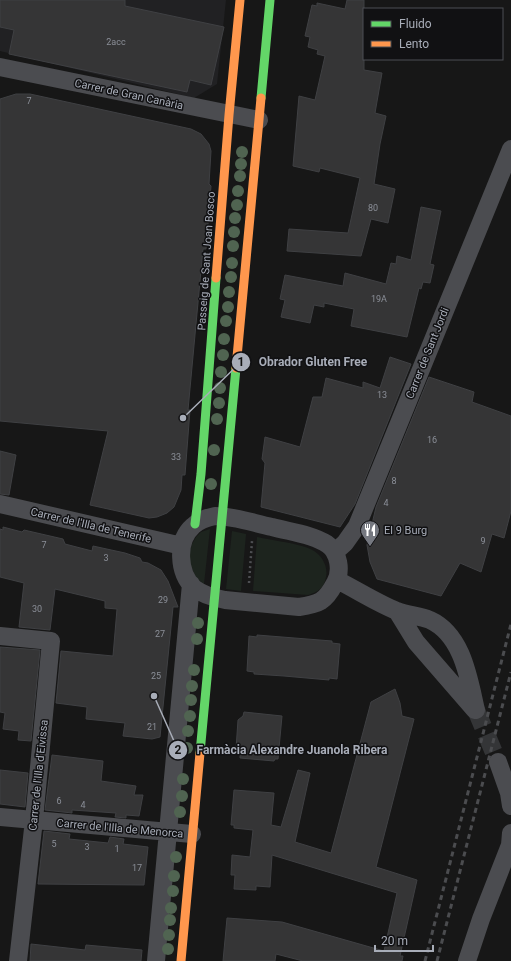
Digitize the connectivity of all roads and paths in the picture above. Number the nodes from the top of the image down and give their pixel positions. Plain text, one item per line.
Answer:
1 (240, 0) edge
2 (270, 0) edge
3 (0, 67) edge
4 (229, 115) junction
5 (259, 120) junction
6 (511, 149) edge
7 (0, 504) edge
8 (222, 516) junction
9 (254, 523) junction
10 (195, 524) junction
11 (182, 546) junction
12 (335, 552) junction
13 (337, 580) junction
14 (191, 584) junction
15 (214, 598) junction
16 (247, 602) junction
17 (397, 611) junction
18 (0, 636) edge
19 (498, 762) tunnel mouth
20 (511, 806) edge
21 (0, 816) edge
22 (34, 820) junction
23 (168, 832) junction
24 (192, 834) junction
25 (511, 842) edge
26 (18, 961) edge
27 (156, 961) edge
28 (181, 961) edge
29 (467, 961) edge

1 - 4 street, Passeig de Sant Joan Bosco
2 - 5 street
3 - 4 street, Carrer de Gran Canària
4 - 5 street, Carrer de Gran Canària
4 - 10 street, Passeig de Sant Joan Bosco
5 - 8 street
6 - 12 street, Carrer de Sant Jordi
7 - 11 street, Carrer de l'Illa de Tenerife
8 - 9 street
8 - 10 street
8 - 15 street
9 - 12 street
9 - 16 path
10 - 11 street
11 - 14 street
12 - 13 street
13 - 16 street
13 - 17 street
14 - 15 street
14 - 23 street
15 - 16 street
15 - 24 street
17 - 17 street
18 - 22 street, Carrer de l'Illa d'Eivissa
19 - 20 street
21 - 22 street, Carrer de l'Illa de Menorca
22 - 23 street, Carrer de l'Illa de Menorca
22 - 26 street, Carrer de l'Illa d'Eivissa
23 - 24 street, Carrer de l'Illa de Menorca
23 - 27 street
24 - 28 street
25 - 29 street

